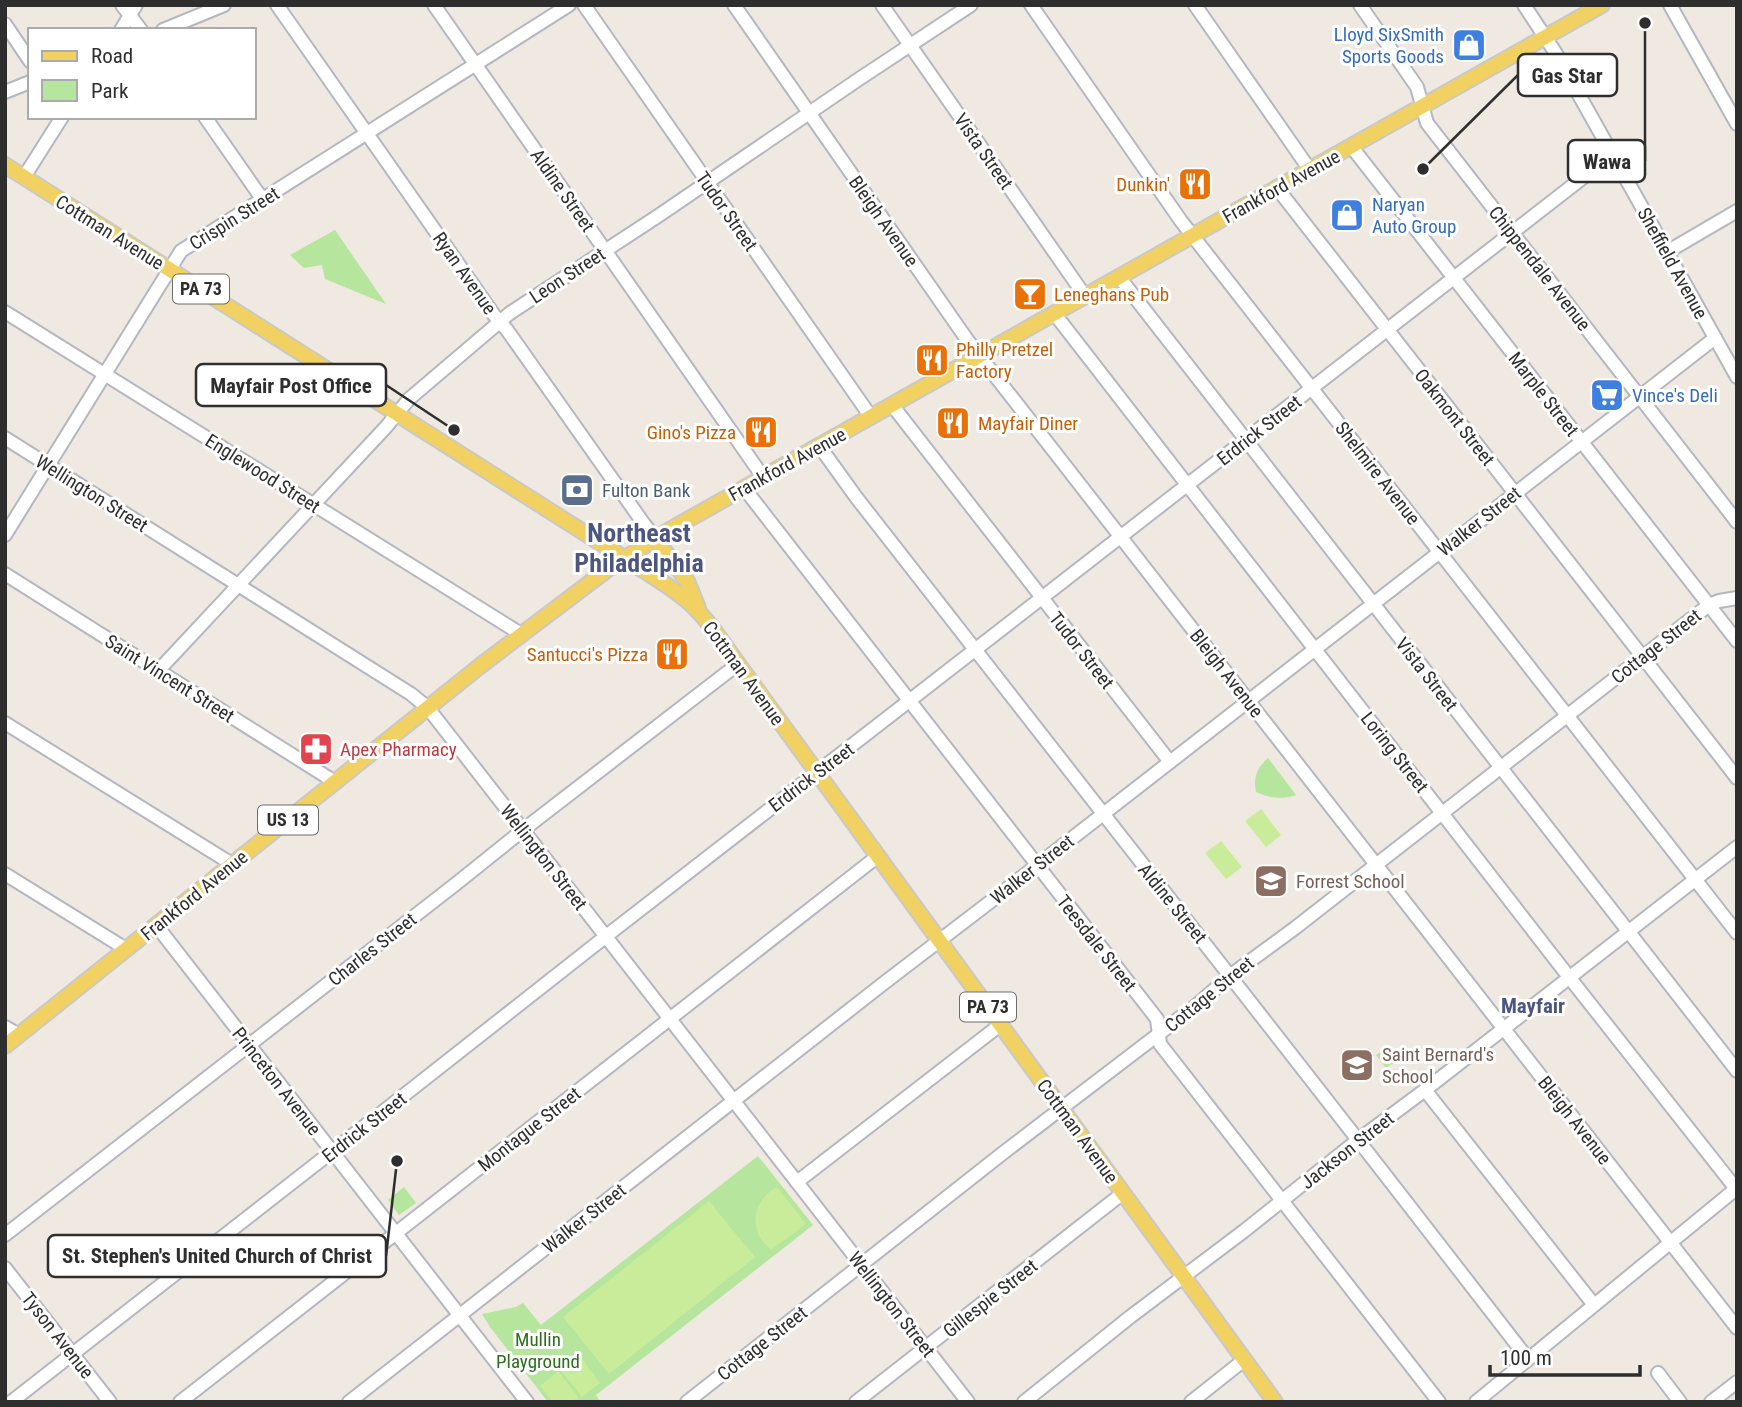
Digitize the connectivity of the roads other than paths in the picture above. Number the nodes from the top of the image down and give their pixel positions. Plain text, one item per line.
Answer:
1 (224, 5) edge
2 (277, 5) edge
3 (434, 5) edge
4 (569, 5) edge
5 (584, 5) edge
6 (733, 5) edge
7 (882, 5) edge
8 (971, 5) edge
9 (1031, 5) edge
10 (1195, 5) edge
11 (1360, 5) edge
12 (1524, 5) edge
13 (1602, 5) edge
14 (1670, 5) edge
15 (129, 9) edge
16 (5, 24) edge
17 (122, 28) edge
18 (140, 28) edge
19 (168, 28) edge
20 (1545, 37) junction
21 (911, 46) junction
22 (28, 58) edge
23 (476, 65) junction
24 (28, 83) edge
25 (5, 92) edge
26 (1422, 106) junction
27 (809, 114) junction
28 (61, 119) edge
29 (206, 119) edge
30 (1737, 124) edge
31 (366, 133) junction
32 (1351, 146) junction
33 (1612, 155) junction
34 (5, 165) edge
35 (1310, 170) junction
36 (24, 177) junction
37 (708, 183) junction
38 (1277, 188) junction
39 (263, 200) junction
40 (1737, 211) edge
41 (1512, 233) junction
42 (1193, 236) junction
43 (605, 250) junction
44 (1667, 252) junction
45 (170, 269) junction
46 (1119, 277) junction
47 (1454, 278) junction
48 (1085, 296) junction
49 (5, 312) edge
50 (1055, 313) junction
51 (500, 321) junction
52 (1387, 329) junction
53 (1715, 338) junction
54 (979, 356) junction
55 (105, 374) junction
56 (1737, 377) edge
57 (1312, 388) junction
58 (1640, 397) junction
59 (892, 405) junction
60 (397, 414) junction
61 (871, 417) junction
62 (5, 438) edge
63 (1245, 440) junction
64 (1581, 442) junction
65 (820, 447) junction
66 (49, 466) junction
67 (763, 477) junction
68 (1187, 485) junction
69 (744, 488) junction
70 (1515, 493) junction
71 (314, 504) junction
72 (1737, 522) edge
73 (5, 535) edge
74 (1120, 536) junction
75 (656, 538) junction
76 (1440, 552) junction
77 (624, 558) junction
78 (5, 574) edge
79 (238, 585) junction
80 (1041, 598) junction
81 (1737, 598) edge
82 (1373, 604) junction
83 (1709, 605) junction
84 (699, 612) junction
85 (521, 635) junction
86 (1737, 642) edge
87 (975, 649) junction
88 (1315, 649) junction
89 (1643, 657) junction
90 (738, 664) junction
91 (158, 671) junction
92 (908, 700) junction
93 (1248, 701) junction
94 (428, 708) junction
95 (1567, 716) junction
96 (5, 723) edge
97 (1170, 762) junction
98 (1500, 768) junction
99 (817, 772) junction
100 (1737, 778) edge
101 (335, 782) junction
102 (1442, 813) junction
103 (1102, 814) junction
104 (523, 830) junction
105 (1737, 847) edge
106 (878, 856) junction
107 (232, 864) junction
108 (1037, 865) junction
109 (1376, 865) junction
110 (5, 874) edge
111 (1695, 880) junction
112 (156, 925) junction
113 (1627, 932) junction
114 (1737, 933) edge
115 (605, 937) junction
116 (939, 940) junction
117 (126, 949) junction
118 (1231, 975) junction
119 (1569, 977) junction
120 (670, 1019) junction
121 (1000, 1024) junction
122 (5, 1027) edge
123 (1504, 1029) junction
124 (1159, 1034) junction
125 (19, 1035) junction
126 (249, 1045) junction
127 (5, 1046) edge
128 (1737, 1071) edge
129 (1425, 1090) junction
130 (734, 1100) junction
131 (1061, 1107) junction
132 (1358, 1140) junction
133 (333, 1151) junction
134 (797, 1182) junction
135 (1736, 1189) edge
136 (1123, 1193) junction
137 (1282, 1200) junction
138 (396, 1233) junction
139 (5, 1235) edge
140 (1670, 1243) junction
141 (861, 1264) junction
142 (5, 1268) edge
143 (1183, 1276) junction
144 (1594, 1305) junction
145 (460, 1315) junction
146 (1737, 1328) edge
147 (926, 1348) junction
148 (72, 1354) junction
149 (1528, 1359) junction
150 (1244, 1360) junction
151 (1658, 1373) dead end
152 (1737, 1382) edge
153 (523, 1400) edge
154 (11, 1402) edge
155 (110, 1402) edge
156 (180, 1402) edge
157 (349, 1402) edge
158 (687, 1402) edge
159 (856, 1402) edge
160 (968, 1402) edge
161 (1024, 1402) edge
162 (1191, 1402) edge
163 (1275, 1402) edge
164 (1439, 1402) edge
165 (1476, 1402) edge
166 (1680, 1402) edge
167 (1711, 1402) edge

1 - 19 street
2 - 31 street, Ryan Avenue
3 - 23 street, Aldine Street
4 - 23 street, Crispin Street
5 - 37 street, Tudor Street
6 - 27 street, Bleigh Avenue
7 - 21 street, Vista Street
8 - 21 street, Leon Street
9 - 42 street, Shelmire Avenue
10 - 35 street
11 - 26 street, Chippendale Avenue
12 - 20 street, Sheffield Avenue
13 - 20 main road, Frankford Avenue / US 13
14 - 30 street
15 - 17 street
15 - 18 street
16 - 22 street
20 - 26 main road, Frankford Avenue / US 13
20 - 33 street, Sheffield Avenue
21 - 27 street, Leon Street
21 - 48 street, Vista Street
23 - 31 street, Crispin Street
23 - 43 street, Aldine Street
24 - 25 street
26 - 32 main road, Frankford Avenue / US 13
26 - 41 street, Chippendale Avenue
27 - 37 street, Leon Street
27 - 54 street, Bleigh Avenue
28 - 36 street
29 - 39 street
31 - 39 street, Crispin Street
31 - 51 street, Ryan Avenue
32 - 35 main road, Frankford Avenue / US 13
32 - 47 street, Marple Street
33 - 41 street, Erdrick Street
33 - 44 street, Sheffield Avenue
34 - 36 main road, Cottman Avenue / PA 73
35 - 38 main road, Frankford Avenue / US 13
36 - 45 main road, Cottman Avenue / PA 73
37 - 43 street, Leon Street
37 - 61 street, Tudor Street
38 - 42 main road, Frankford Avenue / US 13
38 - 52 street, Oakmont Street
39 - 45 street, Crispin Street
40 - 44 street
41 - 47 street, Erdrick Street
41 - 58 street, Chippendale Avenue
42 - 46 main road, Frankford Avenue / US 13
42 - 57 street, Shelmire Avenue
43 - 51 street, Leon Street
43 - 67 street, Aldine Street
44 - 53 street, Sheffield Avenue
45 - 55 street, Crispin Street
45 - 60 main road, Cottman Avenue / PA 73
46 - 48 main road, Frankford Avenue / US 13
46 - 63 street, Vista Street
47 - 52 street, Erdrick Street
47 - 64 street, Marple Street
48 - 50 main road, Frankford Avenue / US 13
49 - 55 street, Englewood Street
50 - 54 main road, Frankford Avenue / US 13
50 - 68 street, Loring Street
51 - 60 street, Leon Street
51 - 75 street, Ryan Avenue
52 - 57 street, Erdrick Street
52 - 70 street, Oakmont Street
53 - 56 street, Sheffield Avenue
53 - 58 street, Walker Street
54 - 59 main road, Frankford Avenue / US 13
54 - 74 street, Bleigh Avenue
55 - 66 street, Crispin Street
55 - 71 street, Englewood Street
57 - 63 street, Erdrick Street
57 - 76 street, Shelmire Avenue
58 - 64 street, Walker Street
58 - 72 street, Chippendale Avenue
59 - 61 main road, Frankford Avenue / US 13
59 - 80 street, Tudor Street
60 - 71 street, Leon Street
60 - 77 main road, Cottman Avenue / PA 73
61 - 65 main road, Frankford Avenue / US 13
62 - 66 street, Wellington Street
63 - 68 street, Erdrick Street
63 - 82 street, Vista Street
64 - 70 street, Walker Street
64 - 83 street, Marple Street
65 - 67 main road, Frankford Avenue / US 13
65 - 87 street, Aldine Street
66 - 73 street, Crispin Street
66 - 79 street, Wellington Street
67 - 69 main road, Frankford Avenue / US 13
68 - 74 street, Erdrick Street
68 - 88 street, Loring Street
69 - 75 main road, Frankford Avenue / US 13
69 - 92 street, Teesdale Street
70 - 76 street, Walker Street
70 - 89 street, Oakmont Street
71 - 79 street, Leon Street
71 - 85 street, Englewood Street
74 - 80 street, Erdrick Street
74 - 93 street, Bleigh Avenue
75 - 77 main road, Frankford Avenue / US 13
75 - 84 main road
76 - 82 street, Walker Street
76 - 95 street, Shelmire Avenue
77 - 84 main road, Cottman Avenue / PA 73
77 - 85 main road, Frankford Avenue / US 13
78 - 91 street, Saint Vincent Street
79 - 91 street, Leon Street
79 - 94 street, Wellington Street
80 - 87 street, Erdrick Street
80 - 97 street, Tudor Street
81 - 83 street, Cottage Street
82 - 88 street, Walker Street
82 - 98 street, Vista Street
83 - 86 street, Marple Street
83 - 89 street, Cottage Street
84 - 90 main road, Cottman Avenue / PA 73
85 - 94 main road, Frankford Avenue / US 13
87 - 92 street, Erdrick Street
87 - 103 street, Aldine Street
88 - 93 street, Walker Street
88 - 102 street, Loring Street
89 - 95 street, Cottage Street
89 - 100 street, Oakmont Street
90 - 99 main road, Cottman Avenue / PA 73
90 - 104 street, Charles Street
91 - 101 street, Saint Vincent Street
92 - 99 street, Erdrick Street
92 - 108 street, Teesdale Street
93 - 97 street, Walker Street
93 - 109 street, Bleigh Avenue
94 - 101 main road, Frankford Avenue / US 13
94 - 104 street, Wellington Street
95 - 98 street, Cottage Street
95 - 111 street, Shelmire Avenue
96 - 107 street
97 - 103 street, Walker Street
98 - 102 street, Cottage Street
98 - 113 street, Vista Street
99 - 106 main road, Cottman Avenue / PA 73
99 - 115 street, Erdrick Street
101 - 107 main road, Frankford Avenue / US 13
102 - 109 street, Cottage Street
102 - 119 street, Loring Street
103 - 108 street, Walker Street
103 - 118 street, Aldine Street
104 - 115 street, Wellington Street
104 - 126 street, Charles Street
105 - 111 street, Jackson Street
106 - 116 main road, Cottman Avenue / PA 73
106 - 120 street, Montague Street
107 - 112 main road, Frankford Avenue / US 13
108 - 116 street, Walker Street
108 - 124 street, Teesdale Street
109 - 118 street, Cottage Street
109 - 123 street, Bleigh Avenue
110 - 117 street
111 - 113 street, Jackson Street
111 - 114 street, Shelmire Avenue
112 - 117 main road, Frankford Avenue / US 13
112 - 126 street, Princeton Avenue
113 - 119 street, Jackson Street
113 - 128 street, Vista Street
115 - 120 street, Wellington Street
115 - 133 street, Erdrick Street
116 - 121 main road, Cottman Avenue / PA 73
116 - 130 street, Walker Street
117 - 125 main road, Frankford Avenue / US 13
118 - 124 street, Cottage Street
118 - 132 street, Aldine Street
119 - 123 street, Jackson Street
119 - 135 street, Loring Street
120 - 130 street, Wellington Street
120 - 138 street, Montague Street
121 - 131 main road, Cottman Avenue / PA 73
121 - 134 street
122 - 125 street
123 - 129 street, Jackson Street
123 - 140 street, Bleigh Avenue
124 - 131 street, Cottage Street
124 - 137 street, Teesdale Street
125 - 127 main road, Frankford Avenue / US 13
126 - 133 street, Princeton Avenue
126 - 139 street, Charles Street
129 - 132 street, Jackson Street
129 - 144 street
130 - 134 street, Wellington Street
130 - 145 street, Walker Street
131 - 136 main road, Cottman Avenue / PA 73
131 - 141 street, Cottage Street
132 - 137 street, Jackson Street
132 - 149 street, Aldine Street
133 - 138 street, Princeton Avenue
133 - 148 street, Erdrick Street
134 - 141 street, Wellington Street
135 - 140 street
136 - 143 main road, Cottman Avenue / PA 73
136 - 147 street, Gillespie Street
137 - 143 street, Jackson Street
137 - 164 street, Teesdale Street
138 - 145 street, Princeton Avenue
138 - 156 street, Montague Street
140 - 144 street
140 - 146 street, Bleigh Avenue
141 - 147 street, Wellington Street
141 - 158 street, Cottage Street
142 - 148 street, Tyson Avenue
143 - 150 main road, Cottman Avenue / PA 73
143 - 161 street, Jackson Street
144 - 149 street
145 - 153 street, Princeton Avenue
145 - 157 street, Walker Street
147 - 159 street, Gillespie Street
147 - 160 street, Wellington Street
148 - 154 street, Erdrick Street
148 - 155 street, Tyson Avenue
149 - 165 street
150 - 162 street
150 - 163 main road, Cottman Avenue / PA 73
151 - 166 street
152 - 167 street

